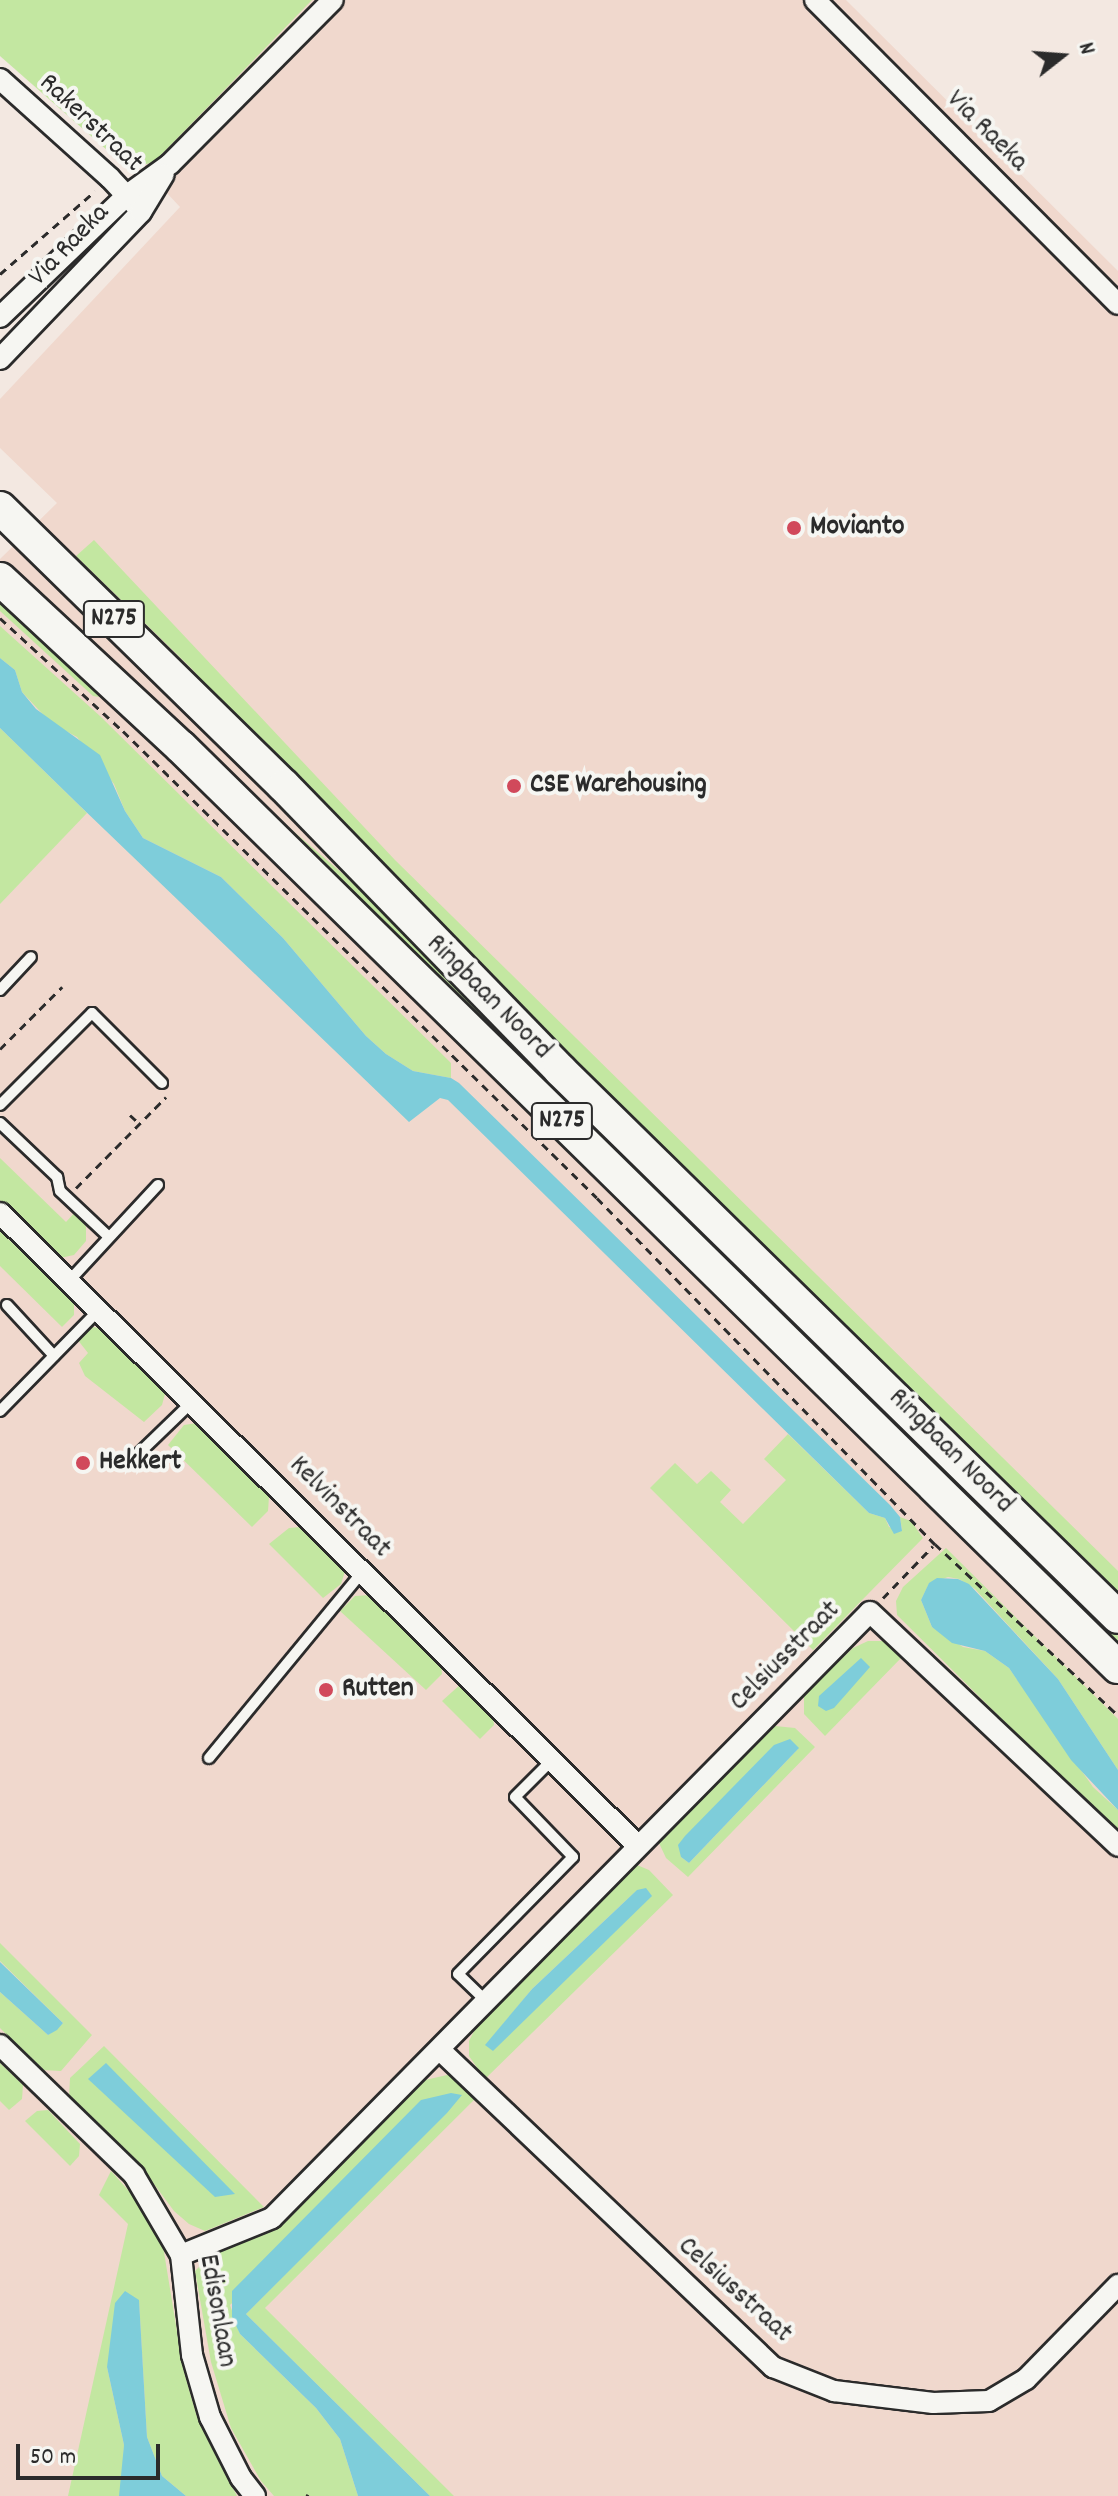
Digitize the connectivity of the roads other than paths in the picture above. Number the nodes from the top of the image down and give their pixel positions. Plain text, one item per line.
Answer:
1 (333, 0) edge
2 (815, 0) edge
3 (0, 79) edge
4 (170, 164) junction
5 (127, 195) junction
6 (141, 212) junction
7 (1118, 304) edge
8 (0, 317) edge
9 (0, 359) edge
10 (0, 508) edge
11 (0, 579) edge
12 (31, 957) dead end
13 (0, 990) edge
14 (162, 1083) road end
15 (0, 1105) edge
16 (0, 1123) edge
17 (158, 1185) dead end
18 (0, 1213) edge
19 (109, 1237) junction
20 (69, 1281) junction
21 (7, 1305) dead end
22 (98, 1311) junction
23 (54, 1356) junction
24 (192, 1402) junction
25 (0, 1411) edge
26 (132, 1460) dead end
27 (363, 1571) junction
28 (1118, 1617) edge
29 (1118, 1667) edge
30 (209, 1758) dead end
31 (552, 1760) junction
32 (637, 1845) junction
33 (1118, 1846) edge
34 (487, 2002) junction
35 (0, 2045) edge
36 (440, 2050) junction
37 (181, 2255) junction
38 (1118, 2285) edge
39 (255, 2496) edge

1 - 4 street, Via Raeka
2 - 7 street, Via Raeka
3 - 5 street, Rakerstraat
4 - 5 street, Via Raeka
4 - 6 street, Via Raeka
5 - 6 street, Rakerstraat
5 - 8 street, Via Raeka
6 - 9 street, Via Raeka
10 - 28 main road, Ringbaan Noord / N275
11 - 29 main road, Ringbaan Noord / N275
12 - 13 lane
14 - 15 lane
16 - 19 lane
17 - 19 lane
18 - 20 street, Kelvinstraat
19 - 20 lane
20 - 22 street, Kelvinstraat
21 - 23 lane
22 - 23 lane
22 - 24 street, Kelvinstraat
23 - 25 lane
24 - 26 lane
24 - 27 street, Kelvinstraat
27 - 30 lane
27 - 31 street, Kelvinstraat
31 - 32 street, Kelvinstraat
31 - 34 lane
32 - 33 street, Celsiusstraat
32 - 34 street, Celsiusstraat
34 - 36 street, Celsiusstraat
35 - 37 street, Edisonlaan
36 - 37 street, Celsiusstraat
36 - 38 street, Celsiusstraat
37 - 39 street, Edisonlaan

